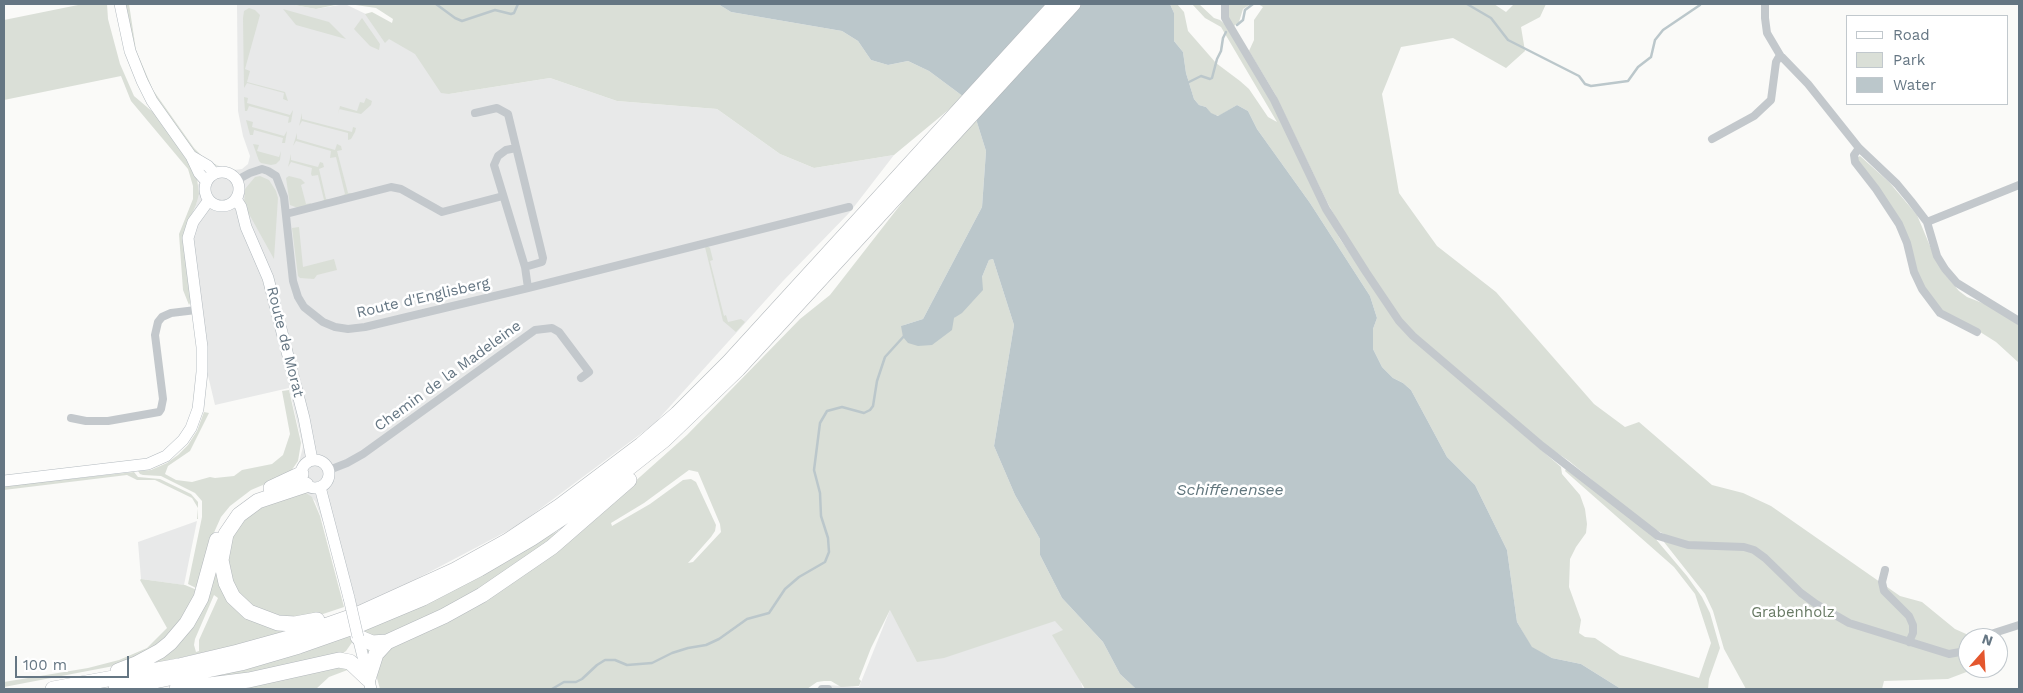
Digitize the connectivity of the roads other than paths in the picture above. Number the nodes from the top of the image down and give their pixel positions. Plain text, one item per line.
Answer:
1 (120, 4) edge
2 (1056, 4) edge
3 (1073, 4) edge
4 (1225, 4) edge
5 (1765, 4) edge
6 (1780, 55) junction
7 (475, 113) dead end
8 (947, 133) junction
9 (1712, 139) dead end
10 (516, 148) junction
11 (1858, 148) junction
12 (210, 177) junction
13 (237, 180) junction
14 (2019, 185) edge
15 (504, 196) junction
16 (209, 200) junction
17 (231, 202) junction
18 (849, 207) dead end
19 (286, 214) junction
20 (1926, 222) junction
21 (525, 268) junction
22 (528, 288) junction
23 (196, 310) junction
24 (2019, 320) edge
25 (1977, 332) dead end
26 (581, 378) dead end
27 (712, 394) junction
28 (71, 418) dead end
29 (312, 460) junction
30 (329, 470) junction
31 (4, 481) edge
32 (309, 482) junction
33 (1885, 570) dead end
34 (400, 596) junction
35 (358, 637) junction
36 (387, 642) junction
37 (1909, 642) junction
38 (1958, 652) edge
39 (369, 684) edge
40 (71, 686) junction
41 (53, 689) edge
42 (116, 689) edge
43 (177, 689) edge
44 (822, 689) edge
45 (828, 689) edge

1 - 12 main road
2 - 8 highway
3 - 8 highway
4 - 37 street
5 - 6 street
6 - 9 street
6 - 11 street
7 - 10 street
8 - 27 highway
8 - 34 highway
10 - 15 street
10 - 21 street
11 - 20 street
11 - 25 street
12 - 13 main road
12 - 16 main road
13 - 17 main road, Route de Morat
13 - 19 street, Route d'Englisberg
14 - 20 street
15 - 19 street
15 - 21 street
16 - 17 main road
16 - 23 main road
17 - 29 main road, Route de Morat
18 - 22 street, Route d'Englisberg
19 - 22 street, Route d'Englisberg
20 - 24 street
21 - 22 street
23 - 28 street
23 - 31 main road
26 - 30 street, Chemin de la Madeleine
27 - 36 highway
27 - 42 highway
29 - 30 main road
29 - 32 main road
30 - 32 main road
32 - 34 highway
32 - 35 main road, bridge
32 - 40 highway
33 - 37 street
34 - 40 highway
35 - 36 highway
35 - 39 main road
36 - 39 highway
37 - 38 street
39 - 43 highway
40 - 41 highway
44 - 45 street

